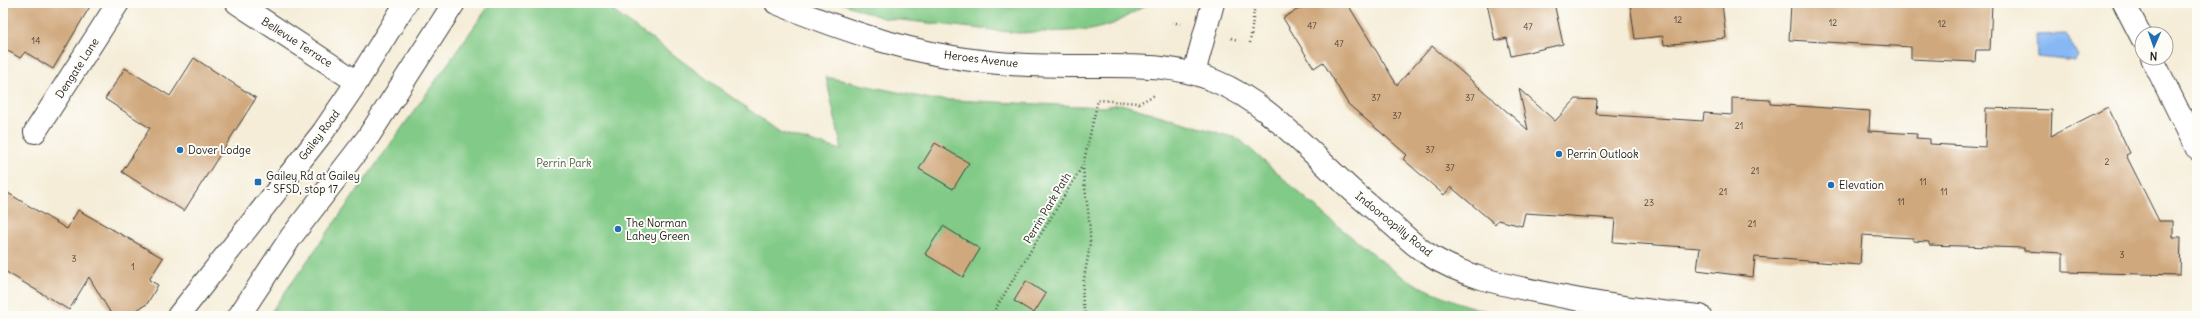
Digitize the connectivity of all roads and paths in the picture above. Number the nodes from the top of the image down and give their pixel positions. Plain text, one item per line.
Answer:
1 (118, 3) edge
2 (237, 3) edge
3 (406, 3) edge
4 (454, 3) edge
5 (776, 3) edge
6 (1213, 3) edge
7 (1255, 3) edge
8 (2124, 3) edge
9 (2136, 26) edge
10 (1250, 43) dead end
11 (2156, 66) edge
12 (1194, 74) junction
13 (357, 82) junction
14 (1157, 94) dead end
15 (36, 132) dead end
16 (2197, 149) edge
17 (1083, 165) junction
18 (178, 316) edge
19 (239, 316) edge
20 (991, 316) edge
21 (1086, 316) edge
22 (1700, 316) edge

1 - 15 street, Dengate Lane
2 - 13 street, Bellevue Terrace
3 - 13 street, Gailey Road
4 - 19 street
5 - 12 street, Heroes Avenue
6 - 12 street
7 - 10 path
8 - 9 street
11 - 16 street
12 - 22 street, Indooroopilly Road
13 - 18 street, Gailey Road
14 - 17 path, Perrin Park Path
17 - 20 path, Perrin Park Path
17 - 21 path

